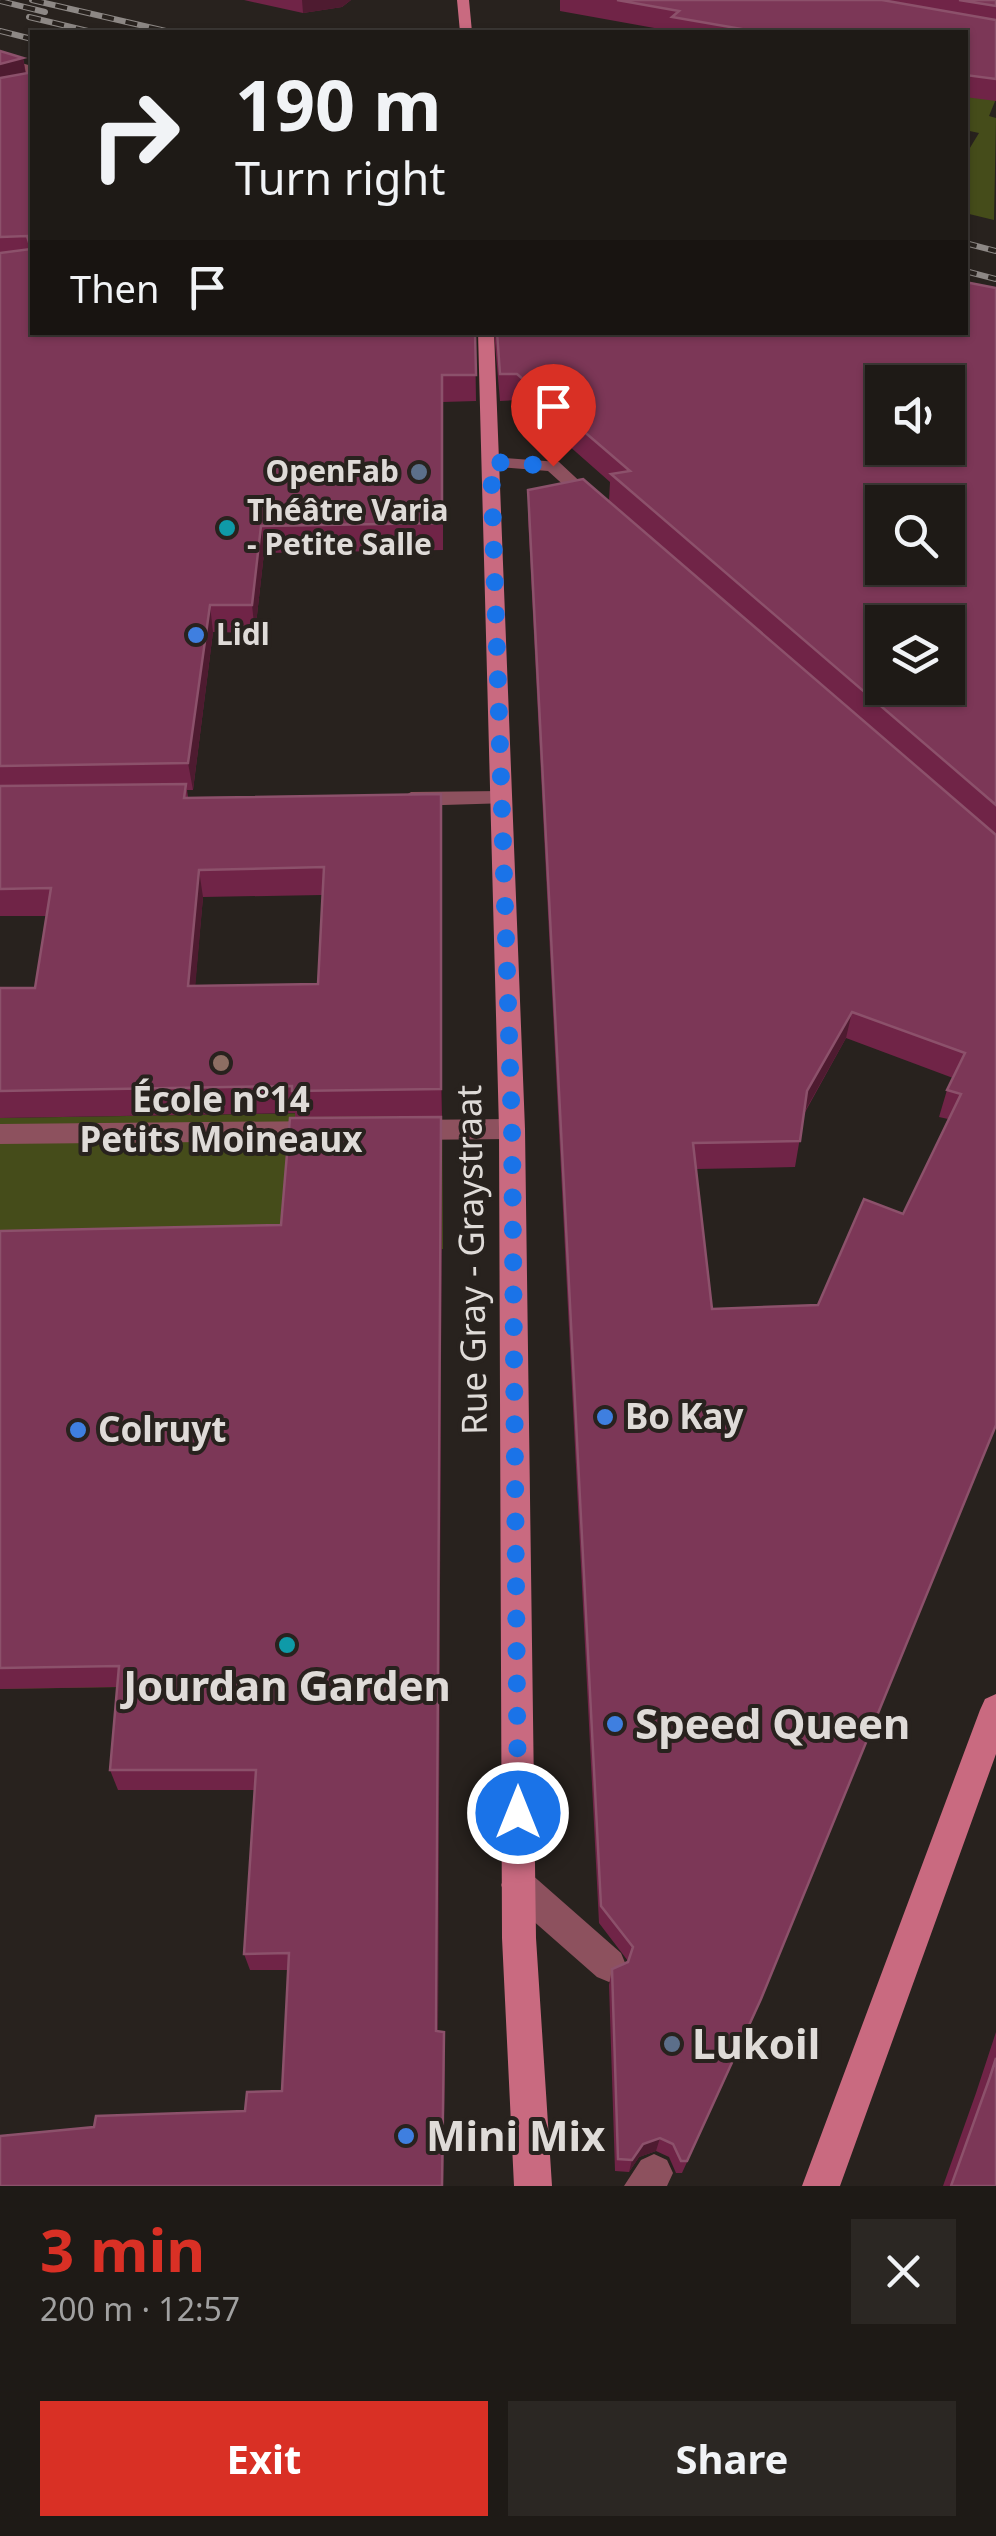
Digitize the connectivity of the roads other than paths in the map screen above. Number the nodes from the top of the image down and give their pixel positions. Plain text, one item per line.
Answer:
1 (463, 0) edge
2 (466, 30) edge
3 (0, 61) edge
4 (30, 69) edge
5 (486, 335) edge
6 (491, 462) junction
7 (612, 518) edge
8 (501, 798) junction
9 (396, 799) edge
10 (512, 1129) junction
11 (380, 1130) edge
12 (343, 1131) edge
13 (0, 1134) edge
14 (996, 1710) edge
15 (518, 1885) junction
16 (608, 1965) dead end
17 (532, 2186) edge
18 (821, 2186) edge

1 - 2 street
3 - 4 street
5 - 6 street, Rue Gray - Graystraat
6 - 7 street
6 - 8 street, Rue Gray - Graystraat
8 - 9 street
8 - 10 street, Rue Gray - Graystraat
10 - 11 street
10 - 15 street, Rue Gray - Graystraat
12 - 13 street
14 - 18 street
15 - 16 street
15 - 17 street, Rue Gray - Graystraat

